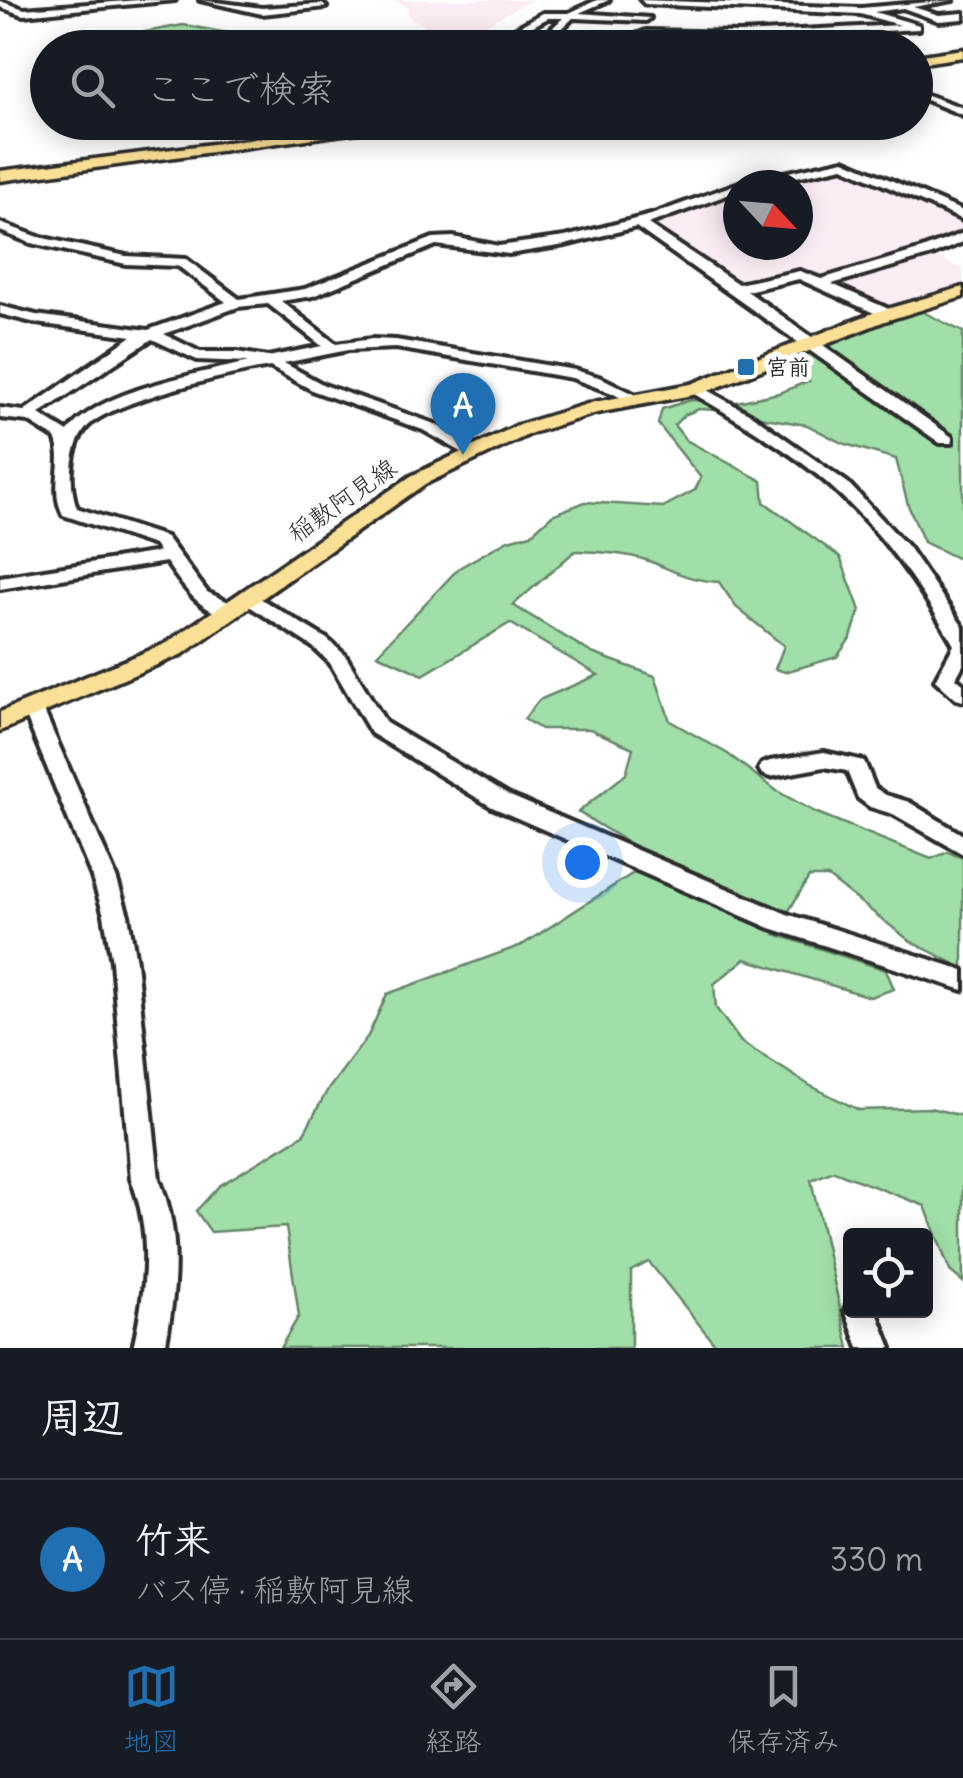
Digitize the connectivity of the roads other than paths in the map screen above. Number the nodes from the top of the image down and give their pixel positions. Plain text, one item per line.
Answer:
1 (171, 0) edge
2 (204, 0) edge
3 (606, 0) edge
4 (645, 0) edge
5 (949, 0) edge
6 (555, 1) edge
7 (682, 1) edge
8 (723, 2) edge
9 (765, 3) edge
10 (928, 3) junction
11 (0, 4) edge
12 (802, 4) edge
13 (899, 4) edge
14 (322, 7) dead end
15 (860, 11) junction
16 (561, 15) junction
17 (574, 15) junction
18 (963, 15) edge
19 (611, 17) junction
20 (646, 18) junction
21 (890, 20) junction
22 (807, 21) junction
23 (516, 30) edge
24 (557, 30) edge
25 (602, 30) edge
26 (646, 30) edge
27 (684, 30) edge
28 (725, 30) edge
29 (770, 30) edge
30 (809, 30) edge
31 (863, 30) edge
32 (963, 52) edge
33 (933, 56) edge
34 (933, 99) edge
35 (963, 112) edge
36 (258, 140) edge
37 (278, 140) edge
38 (810, 170) edge
39 (0, 174) edge
40 (723, 194) edge
41 (963, 216) edge
42 (636, 222) junction
43 (0, 227) edge
44 (963, 236) edge
45 (822, 283) junction
46 (736, 289) junction
47 (963, 292) edge
48 (273, 300) junction
49 (236, 303) junction
50 (0, 310) edge
51 (888, 314) junction
52 (20, 316) junction
53 (0, 329) edge
54 (155, 335) junction
55 (812, 343) junction
56 (333, 348) junction
57 (274, 364) junction
58 (696, 390) junction
59 (637, 401) junction
60 (0, 413) edge
61 (28, 415) junction
62 (946, 440) dead end
63 (68, 443) junction
64 (474, 454) junction
65 (173, 555) junction
66 (0, 583) edge
67 (241, 604) junction
68 (963, 645) edge
69 (963, 694) edge
70 (33, 710) junction
71 (0, 722) edge
72 (770, 768) dead end
73 (963, 846) edge
74 (963, 980) edge
75 (863, 1318) edge
76 (149, 1348) edge
77 (874, 1348) edge

1 - 11 street
2 - 14 street
3 - 17 street
4 - 7 street
4 - 20 street
5 - 10 street
6 - 16 street
7 - 8 street
7 - 27 street
8 - 9 street
8 - 28 street
9 - 12 street
9 - 29 street
10 - 13 street
10 - 18 street
12 - 15 street
12 - 22 street
13 - 15 street
13 - 18 street
15 - 21 street
16 - 17 street
16 - 23 street
17 - 19 street
17 - 24 street
19 - 20 street
19 - 25 street
20 - 26 street
21 - 22 street
21 - 31 street
22 - 30 street
32 - 33 highway
34 - 35 street
36 - 39 highway
37 - 39 highway
38 - 41 street
40 - 42 street
42 - 46 street
42 - 48 street
43 - 49 street
44 - 45 street
45 - 46 street
45 - 51 street
46 - 55 street
47 - 51 main road, 稲敷阿見線
48 - 49 street
48 - 56 street
49 - 54 street
50 - 52 street
51 - 55 main road, 稲敷阿見線
52 - 53 street
52 - 54 street
54 - 57 street
54 - 61 street
55 - 58 main road, 稲敷阿見線
55 - 62 street
56 - 57 street
56 - 59 street
57 - 63 street
57 - 64 street
58 - 59 main road, 稲敷阿見線
58 - 68 street
59 - 64 main road, 稲敷阿見線
60 - 61 street
61 - 63 street
63 - 65 street
64 - 67 main road, 稲敷阿見線
65 - 66 street
65 - 67 street
67 - 70 main road, 稲敷阿見線
67 - 74 street
68 - 69 street
70 - 71 main road, 稲敷阿見線
70 - 76 street
72 - 73 street
75 - 77 street

